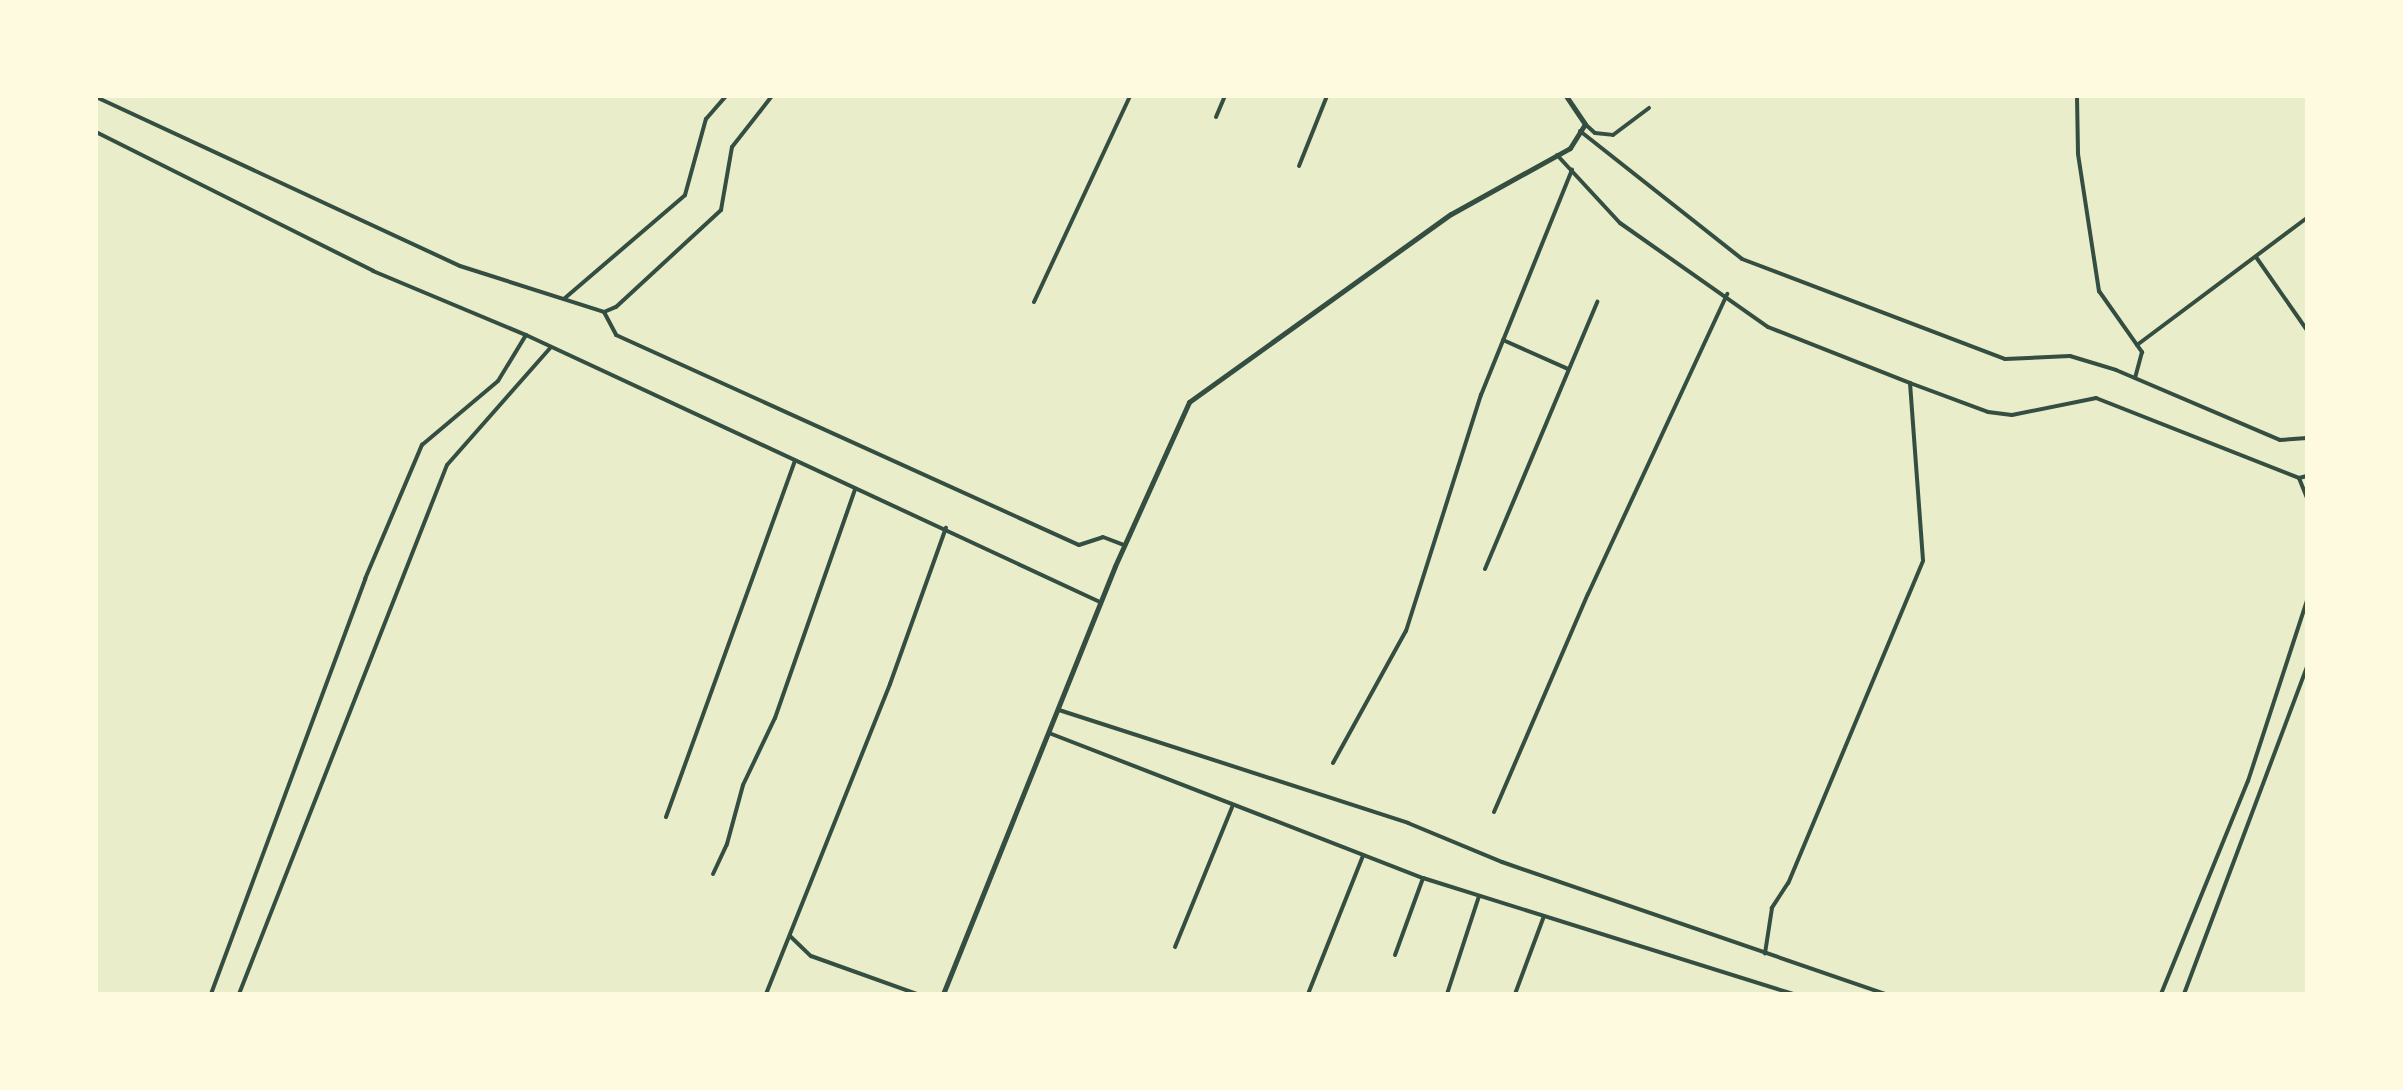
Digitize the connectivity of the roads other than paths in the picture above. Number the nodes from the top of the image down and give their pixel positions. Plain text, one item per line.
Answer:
1 (726, 96) edge
2 (772, 96) edge
3 (1130, 96) edge
4 (1225, 96) edge
5 (1327, 96) edge
6 (1566, 96) edge
7 (2077, 96) edge
8 (96, 97) edge
9 (1649, 108) dead end
10 (1216, 117) dead end
11 (1585, 124) junction
12 (1580, 131) junction
13 (96, 132) edge
14 (1557, 155) junction
15 (1299, 166) dead end
16 (1573, 168) junction
17 (2307, 218) edge
18 (2256, 257) junction
19 (1727, 294) junction
20 (565, 298) junction
21 (1034, 302) dead end
22 (1597, 302) dead end
23 (604, 312) junction
24 (2307, 330) edge
25 (526, 335) junction
26 (1503, 340) junction
27 (2137, 345) junction
28 (550, 348) junction
29 (1568, 369) junction
30 (2135, 378) junction
31 (1910, 383) junction
32 (2307, 438) edge
33 (795, 461) junction
34 (2307, 476) edge
35 (2299, 478) junction
36 (855, 489) junction
37 (2307, 498) edge
38 (946, 528) junction
39 (1125, 545) junction
40 (1485, 569) dead end
41 (2307, 601) edge
42 (1101, 603) junction
43 (2307, 666) edge
44 (1059, 710) junction
45 (1049, 733) junction
46 (1333, 763) dead end
47 (1232, 807) junction
48 (1494, 812) dead end
49 (666, 817) dead end
50 (1363, 856) junction
51 (713, 874) dead end
52 (1423, 878) junction
53 (1479, 896) junction
54 (1544, 916) junction
55 (789, 936) junction
56 (1175, 947) dead end
57 (1765, 953) junction
58 (1395, 955) dead end
59 (211, 994) edge
60 (239, 994) edge
61 (766, 994) edge
62 (917, 994) edge
63 (943, 994) edge
64 (1308, 994) edge
65 (1447, 994) edge
66 (1515, 994) edge
67 (1793, 994) edge
68 (1885, 994) edge
69 (2161, 994) edge
70 (2184, 994) edge

1 - 20 street
2 - 23 street
3 - 21 street
4 - 10 street
5 - 15 street
6 - 11 street
7 - 27 street
8 - 20 street
9 - 11 street
11 - 12 street
12 - 14 street
12 - 30 street
13 - 25 street
14 - 16 street
14 - 39 street
16 - 19 street
16 - 26 street
17 - 18 street
18 - 24 street
18 - 27 street
19 - 31 street
19 - 48 street
20 - 23 street
22 - 29 street
23 - 39 street
25 - 28 street
25 - 59 street
26 - 29 street
26 - 46 street
27 - 30 street
28 - 33 street
28 - 60 street
29 - 40 street
30 - 32 street
31 - 35 street
31 - 57 street
33 - 36 street
33 - 49 street
34 - 35 street
35 - 37 street
36 - 38 street
36 - 51 street
38 - 42 street
38 - 55 street
39 - 42 street
41 - 69 street
42 - 44 street
43 - 70 street
44 - 45 street
44 - 57 street
45 - 47 street
45 - 63 street
47 - 50 street
47 - 56 street
50 - 52 street
50 - 64 street
52 - 53 street
52 - 58 street
53 - 54 street
53 - 65 street
54 - 66 street
54 - 67 street
55 - 61 street
55 - 62 street
57 - 68 street

